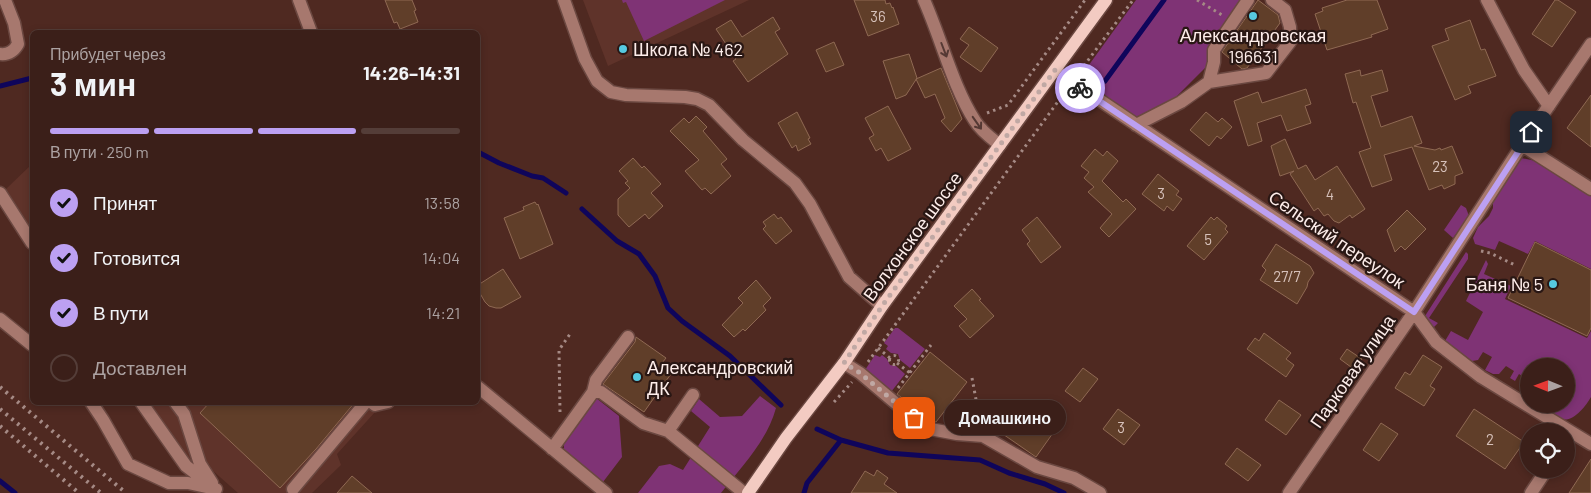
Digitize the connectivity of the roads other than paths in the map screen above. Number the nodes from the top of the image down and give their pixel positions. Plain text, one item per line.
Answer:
1 (5, 0) edge
2 (299, 0) edge
3 (564, 0) edge
4 (924, 0) edge
5 (1106, 0) edge
6 (1248, 0) edge
7 (1272, 0) edge
8 (1487, 0) edge
9 (310, 30) edge
10 (1591, 44) edge
11 (0, 54) edge
12 (1055, 70) junction
13 (1209, 82) junction
14 (1548, 106) junction
15 (1136, 125) junction
16 (1000, 145) junction
17 (1522, 146) junction
18 (1591, 190) edge
19 (0, 193) edge
20 (30, 240) edge
21 (882, 306) junction
22 (1414, 312) junction
23 (0, 319) edge
24 (628, 337) dead end
25 (30, 343) edge
26 (844, 363) junction
27 (480, 389) edge
28 (593, 392) junction
29 (693, 395) dead end
30 (93, 405) edge
31 (144, 405) edge
32 (177, 405) edge
33 (363, 405) edge
34 (1551, 423) edge
35 (668, 431) junction
36 (1575, 437) edge
37 (1591, 444) edge
38 (552, 449) junction
39 (1541, 478) edge
40 (293, 489) dead end
41 (217, 491) edge
42 (606, 493) edge
43 (744, 493) edge
44 (748, 493) edge
45 (1100, 493) edge
46 (1289, 493) edge
47 (1531, 493) edge

1 - 11 street
2 - 9 street
3 - 21 street
4 -> 16 street
5 - 12 main road, Волхонское шоссе
6 - 13 street
7 - 13 street
8 - 14 street
10 - 14 street, Парковая улица
12 - 15 street, Сельский переулок
12 - 16 main road, Волхонское шоссе
13 - 15 street
14 - 17 street, Парковая улица
15 - 22 street, Сельский переулок
16 - 21 main road, Волхонское шоссе
17 - 18 street
17 - 22 street, Парковая улица
19 - 20 street
21 - 26 main road, Волхонское шоссе
22 - 34 street, Сельский переулок
22 - 46 street, Парковая улица
23 - 25 street
24 - 28 street
26 - 44 main road, Волхонское шоссе
26 - 45 street
27 - 38 street
28 - 35 street
28 - 38 street
29 - 35 street
30 - 41 street
31 - 41 street
32 - 41 street
33 - 40 street
35 - 43 street
36 - 37 street, Сельский переулок
38 - 42 street
39 - 47 street

